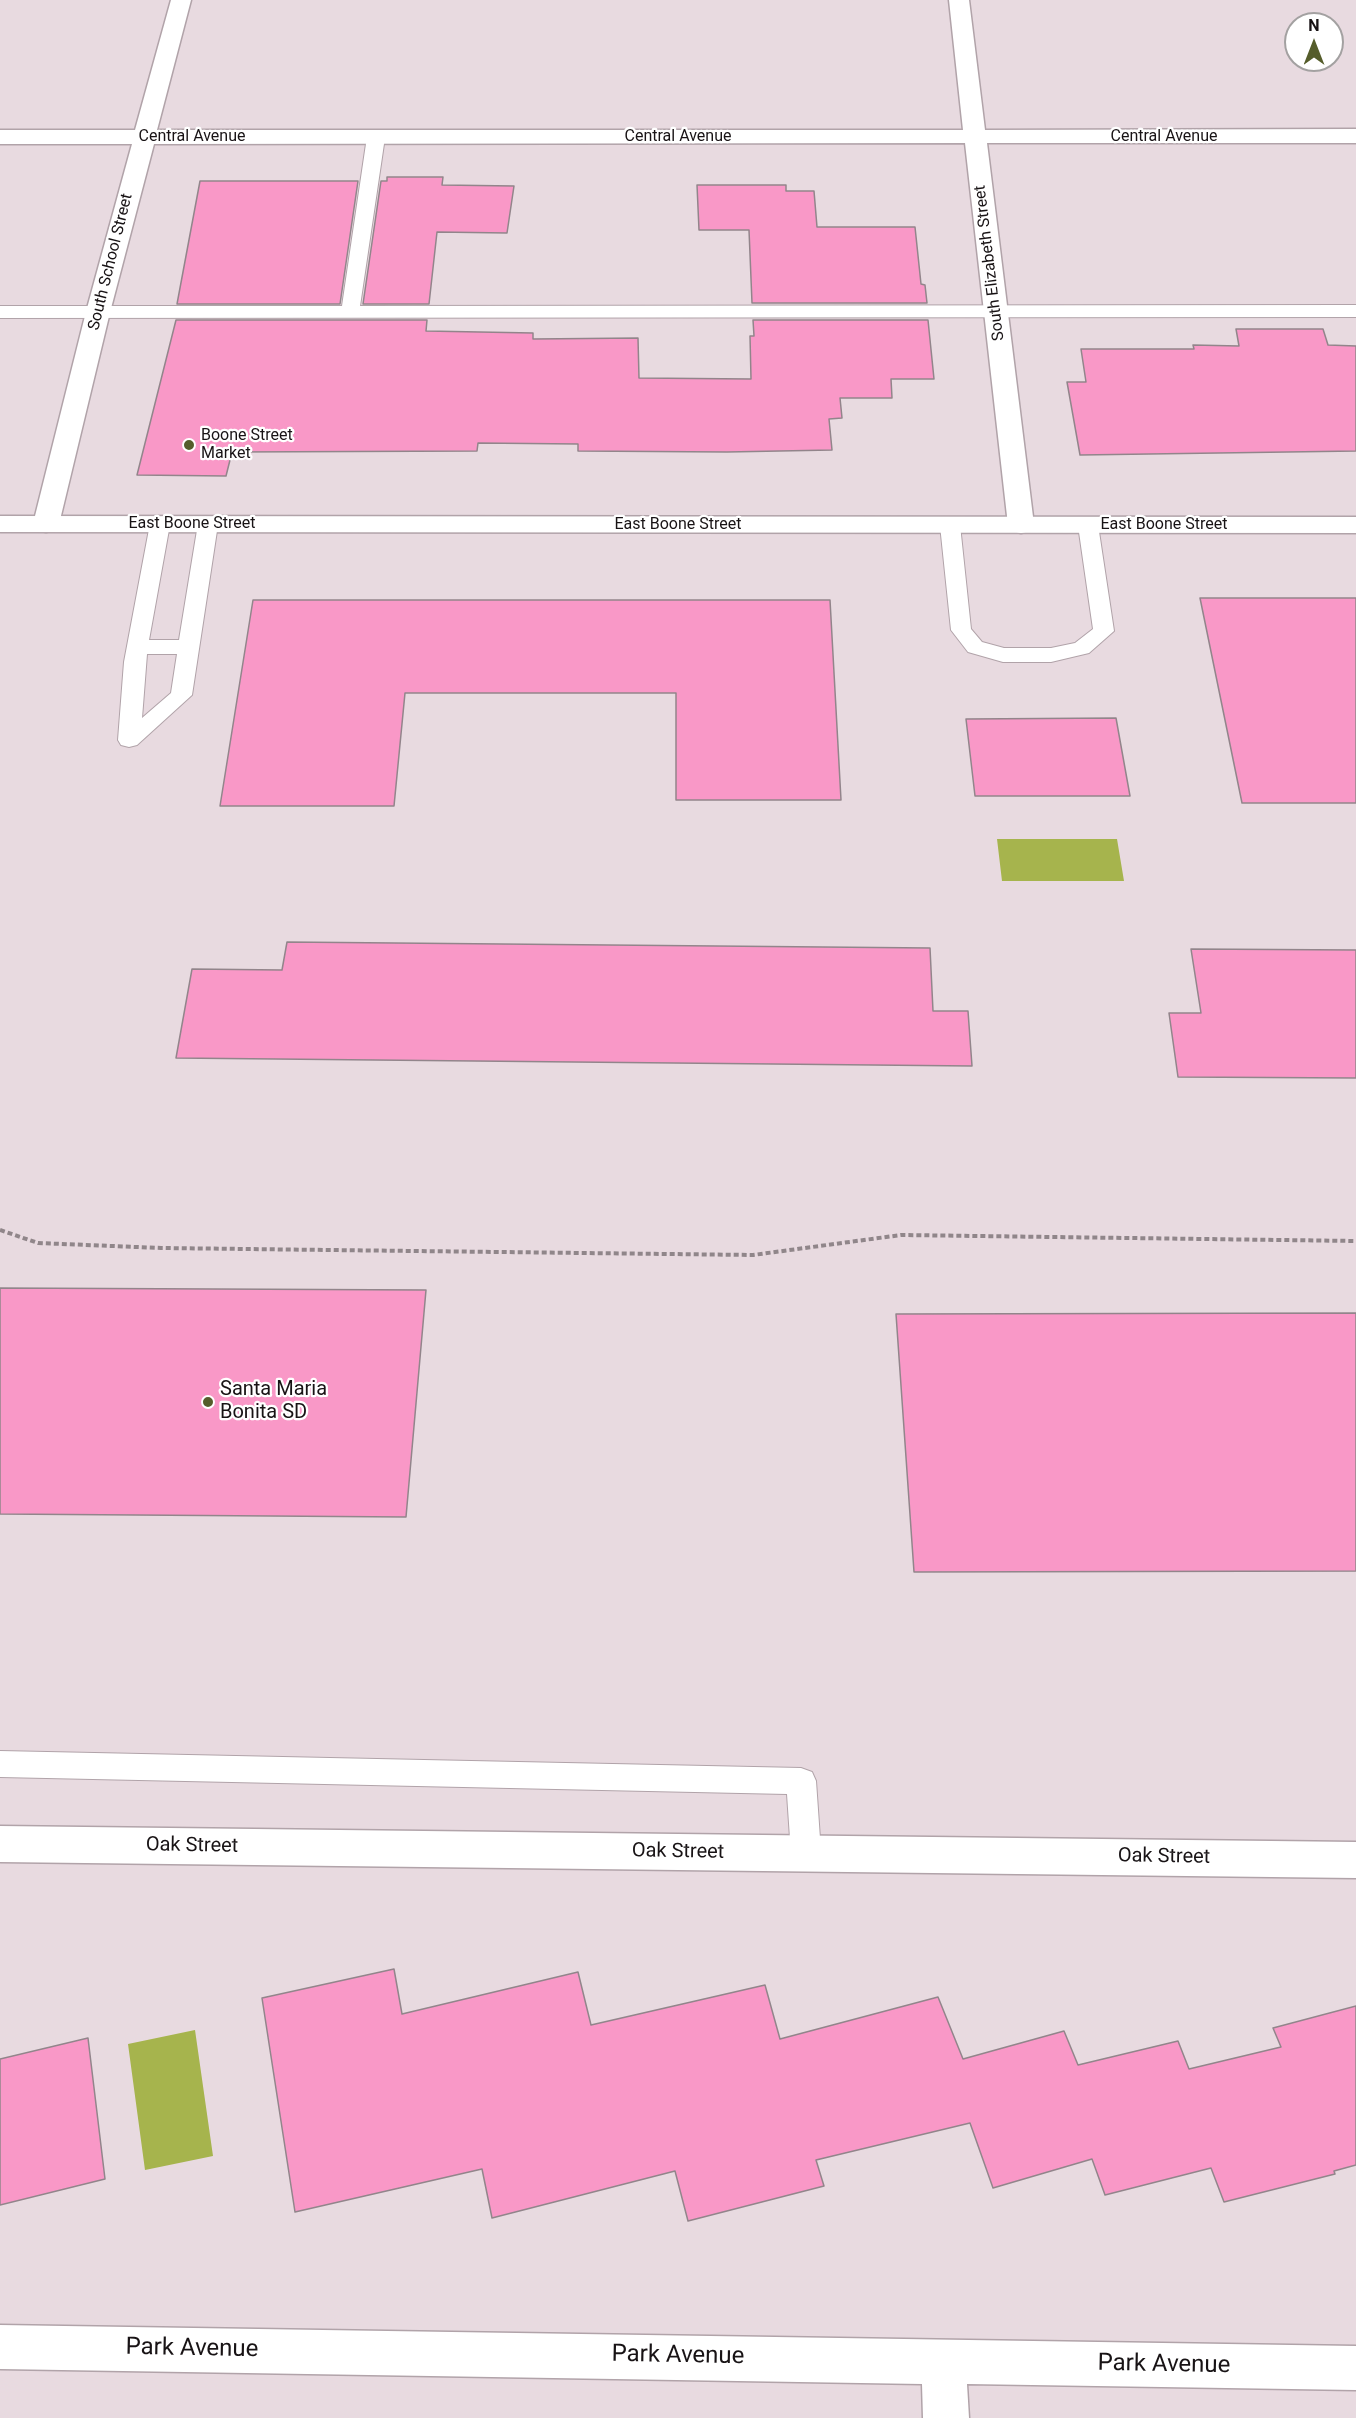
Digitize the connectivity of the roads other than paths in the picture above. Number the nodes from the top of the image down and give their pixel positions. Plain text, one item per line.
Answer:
1 (181, 0) edge
2 (959, 0) edge
3 (1356, 136) edge
4 (0, 137) edge
5 (145, 137) junction
6 (376, 137) junction
7 (975, 137) junction
8 (1356, 311) edge
9 (0, 312) edge
10 (98, 312) junction
11 (350, 312) junction
12 (995, 312) junction
13 (0, 524) edge
14 (46, 524) junction
15 (160, 524) junction
16 (208, 524) junction
17 (950, 525) junction
18 (1021, 525) junction
19 (1088, 525) junction
20 (1356, 525) edge
21 (138, 647) junction
22 (189, 647) junction
23 (0, 1764) edge
24 (0, 1844) edge
25 (806, 1853) junction
26 (1356, 1860) edge
27 (0, 2346) edge
28 (944, 2360) junction
29 (1356, 2368) edge
30 (946, 2418) edge

1 - 5 street, South School Street
2 - 7 street, South Elizabeth Street
3 - 7 street, Central Avenue
4 - 5 street, Central Avenue
5 - 6 street, Central Avenue
5 - 10 street, South School Street
6 - 7 street, Central Avenue
6 - 11 lane
7 - 12 street, South Elizabeth Street
8 - 12 lane
9 - 10 lane
10 - 11 lane
10 - 14 street, South School Street
11 - 12 lane
12 - 18 street, South Elizabeth Street
13 - 14 street, East Boone Street
14 - 15 street, East Boone Street
15 - 16 street, East Boone Street
15 - 21 lane
16 - 17 street, East Boone Street
16 - 22 lane
17 - 18 street, East Boone Street
17 - 19 lane
18 - 19 street, East Boone Street
19 - 20 street, East Boone Street
21 - 22 lane
21 - 22 lane
23 - 25 lane
24 - 25 street, Oak Street
25 - 26 street, Oak Street
27 - 28 street, Park Avenue
28 - 29 street, Park Avenue
28 - 30 street

